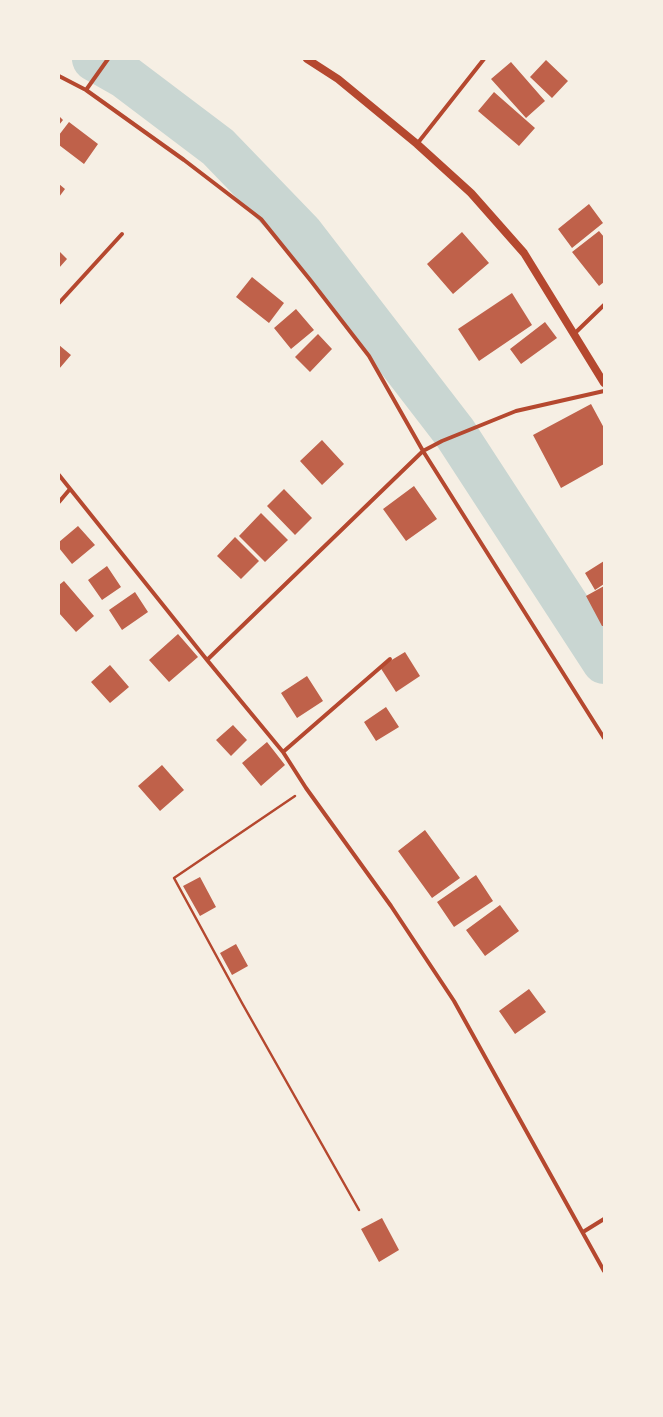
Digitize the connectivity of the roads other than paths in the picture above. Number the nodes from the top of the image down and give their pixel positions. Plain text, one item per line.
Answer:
1 (108, 59) edge
2 (307, 59) edge
3 (484, 59) edge
4 (59, 76) edge
5 (86, 90) junction
6 (417, 144) junction
7 (122, 234) dead end
8 (59, 303) edge
9 (604, 305) edge
10 (574, 334) junction
11 (604, 383) edge
12 (604, 391) edge
13 (423, 451) junction
14 (59, 476) edge
15 (70, 489) junction
16 (59, 502) edge
17 (390, 659) dead end
18 (207, 660) junction
19 (604, 738) edge
20 (283, 752) junction
21 (604, 1219) edge
22 (583, 1232) junction
23 (604, 1271) edge

1 - 5 street
2 - 6 main road
3 - 6 street
4 - 5 street
5 - 13 street
6 - 10 main road
7 - 8 street
9 - 10 street
10 - 11 main road
12 - 13 street
13 - 18 street
13 - 19 street
14 - 15 street
15 - 16 street
15 - 18 street
17 - 20 street
18 - 20 street
20 - 22 street
21 - 22 street
22 - 23 street

